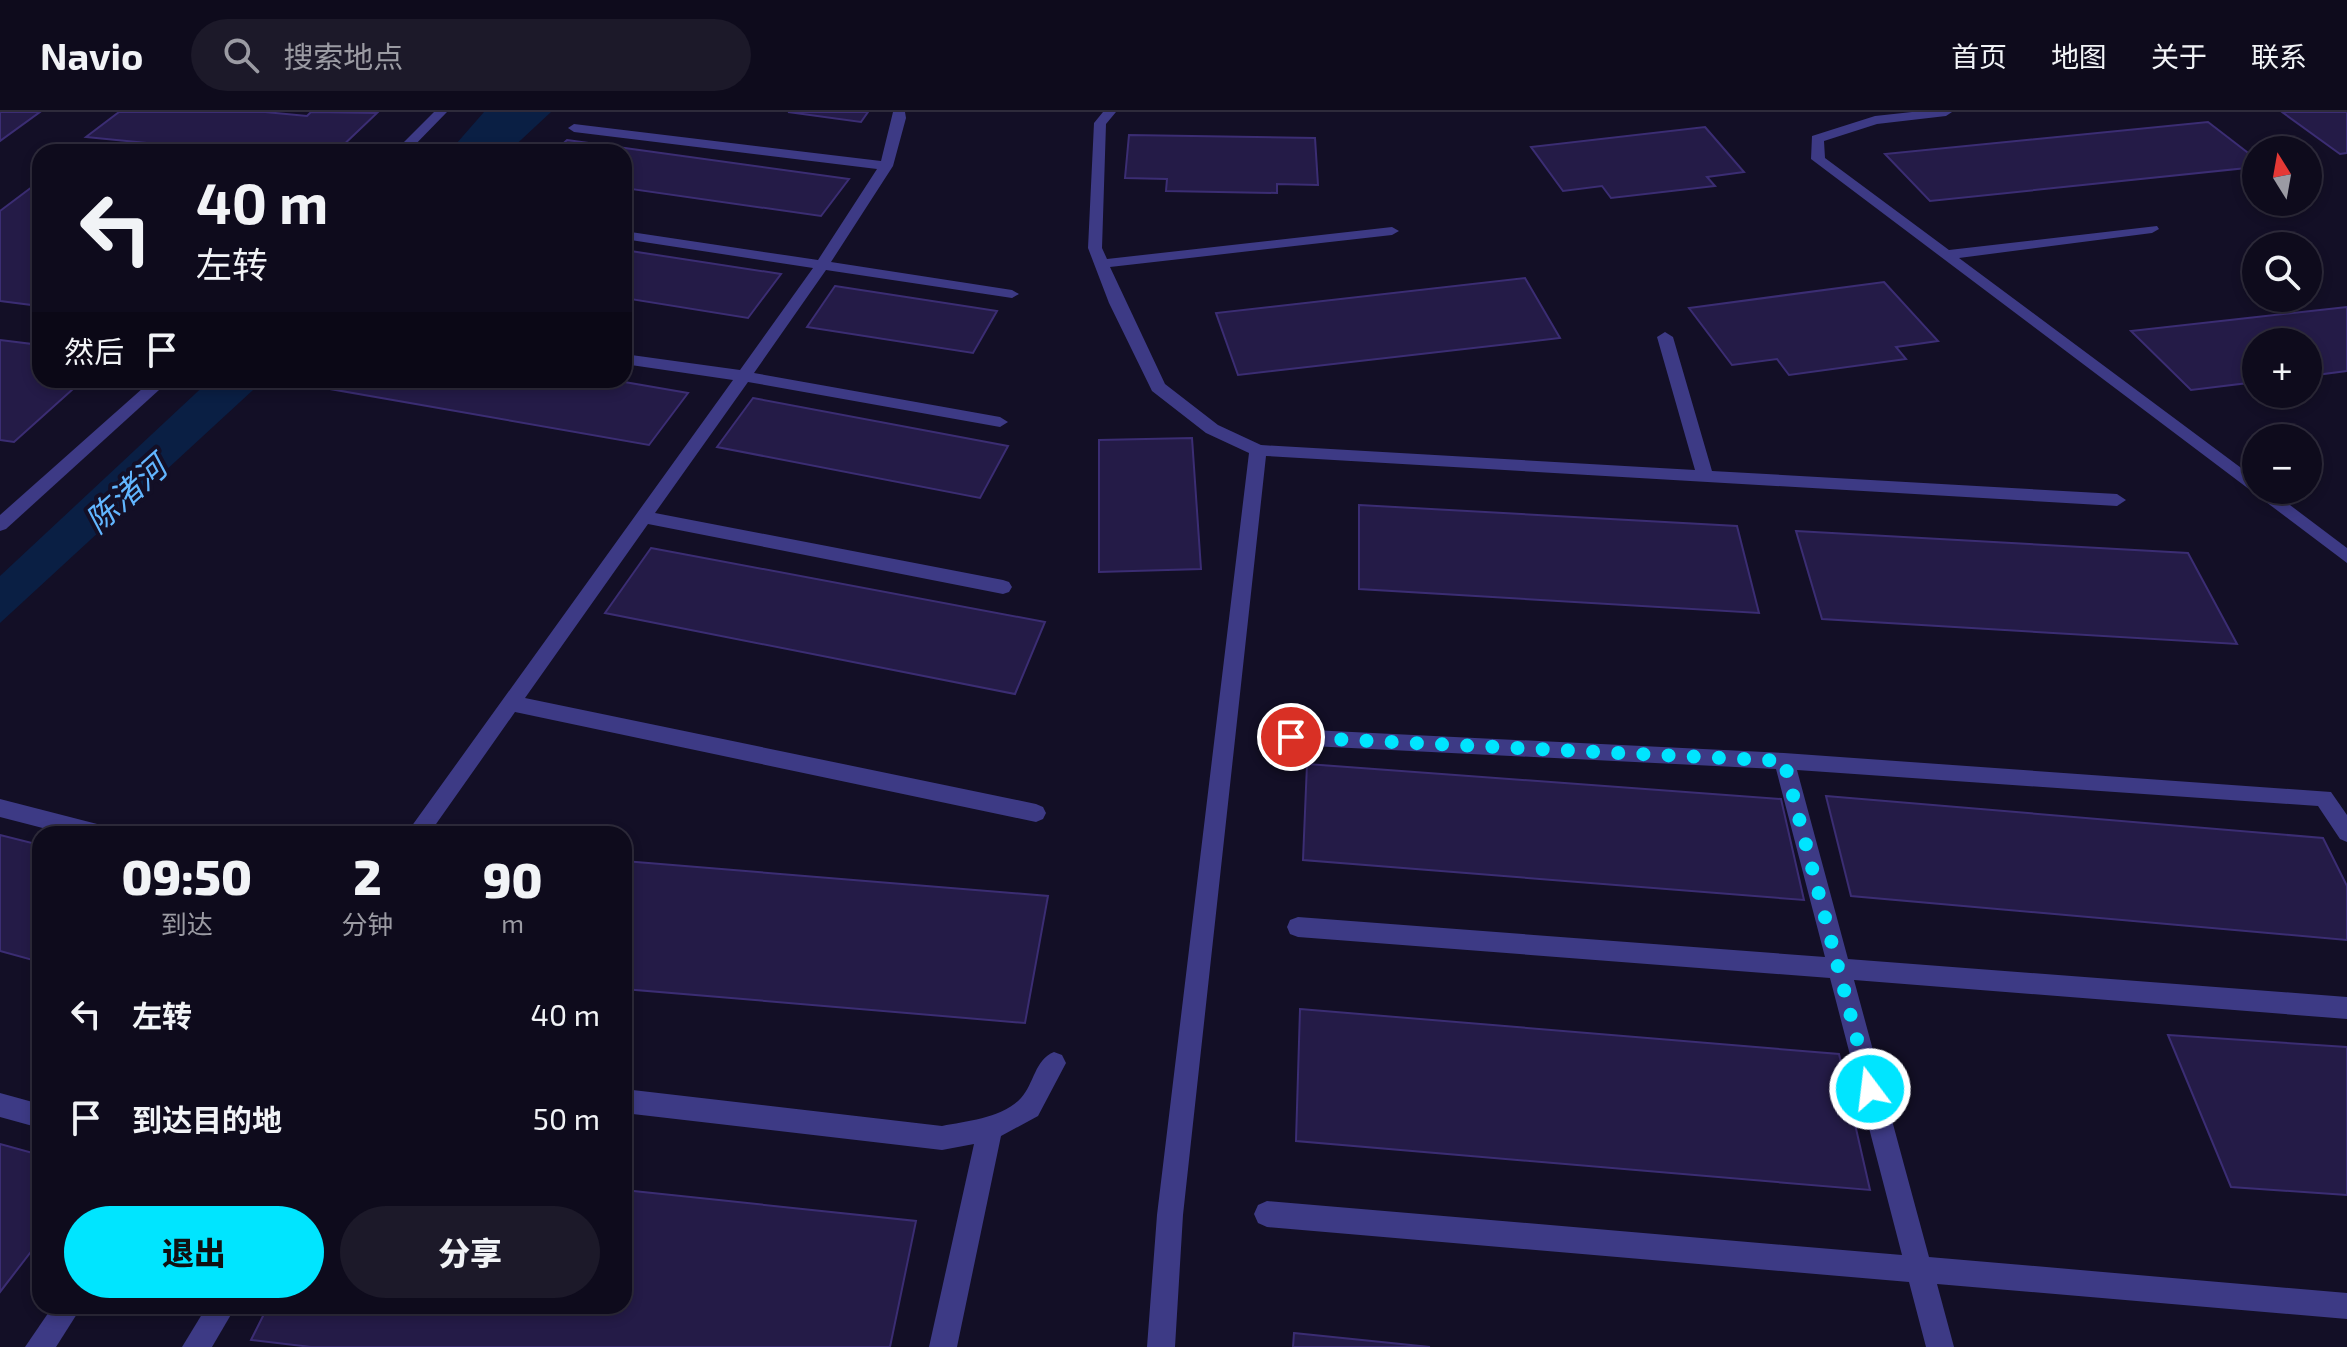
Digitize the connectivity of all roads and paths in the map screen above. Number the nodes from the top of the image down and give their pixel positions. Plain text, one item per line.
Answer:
1 (441, 112) edge
2 (899, 112) edge
3 (1110, 112) edge
4 (1946, 112) edge
5 (1896, 114) edge
6 (574, 128) dead end
7 (409, 144) edge
8 (886, 166) junction
9 (2152, 229) dead end
10 (1392, 231) dead end
11 (632, 236) edge
12 (1945, 255) junction
13 (823, 264) junction
14 (1101, 264) junction
15 (1012, 294) dead end
16 (1665, 337) dead end
17 (632, 360) edge
18 (743, 376) junction
19 (153, 388) edge
20 (1000, 422) dead end
21 (1258, 450) junction
22 (1705, 476) junction
23 (2242, 478) edge
24 (2117, 500) dead end
25 (2277, 504) edge
26 (642, 517) junction
27 (0, 525) edge
28 (2347, 557) edge
29 (1003, 587) dead end
30 (510, 703) junction
31 (1291, 737) dead end
32 (1784, 761) junction
33 (0, 808) edge
34 (1036, 813) dead end
35 (70, 826) edge
36 (423, 826) edge
37 (2347, 833) edge
38 (1298, 927) dead end
39 (1837, 968) junction
40 (2347, 1008) edge
41 (1054, 1063) dead end
42 (632, 1102) edge
43 (0, 1105) edge
44 (32, 1114) edge
45 (990, 1129) junction
46 (1267, 1214) dead end
47 (1919, 1269) junction
48 (2347, 1306) edge
49 (63, 1314) edge
50 (218, 1314) edge
51 (39, 1347) edge
52 (196, 1347) edge
53 (943, 1347) edge
54 (1161, 1347) edge
55 (1940, 1347) edge

1 - 7 street
2 - 8 street
3 - 14 street
4 - 5 street
5 - 12 street
6 - 8 street
8 - 13 street
9 - 12 street
10 - 14 street
11 - 13 street
12 - 23 street
13 - 15 street
13 - 18 street
14 - 21 street
16 - 22 street
17 - 18 street
18 - 20 street
18 - 26 street
19 - 27 street
21 - 22 street
21 - 54 street
22 - 24 street
25 - 28 street
26 - 29 street
26 - 30 street
30 - 34 street
30 - 36 street
31 - 32 street
32 - 37 street
32 - 39 street
33 - 35 street
38 - 39 street
39 - 40 street
39 - 47 street
41 - 45 street
42 - 45 street
43 - 44 street
45 - 53 street
46 - 47 street
47 - 48 street
47 - 55 street
49 - 51 street
50 - 52 street

